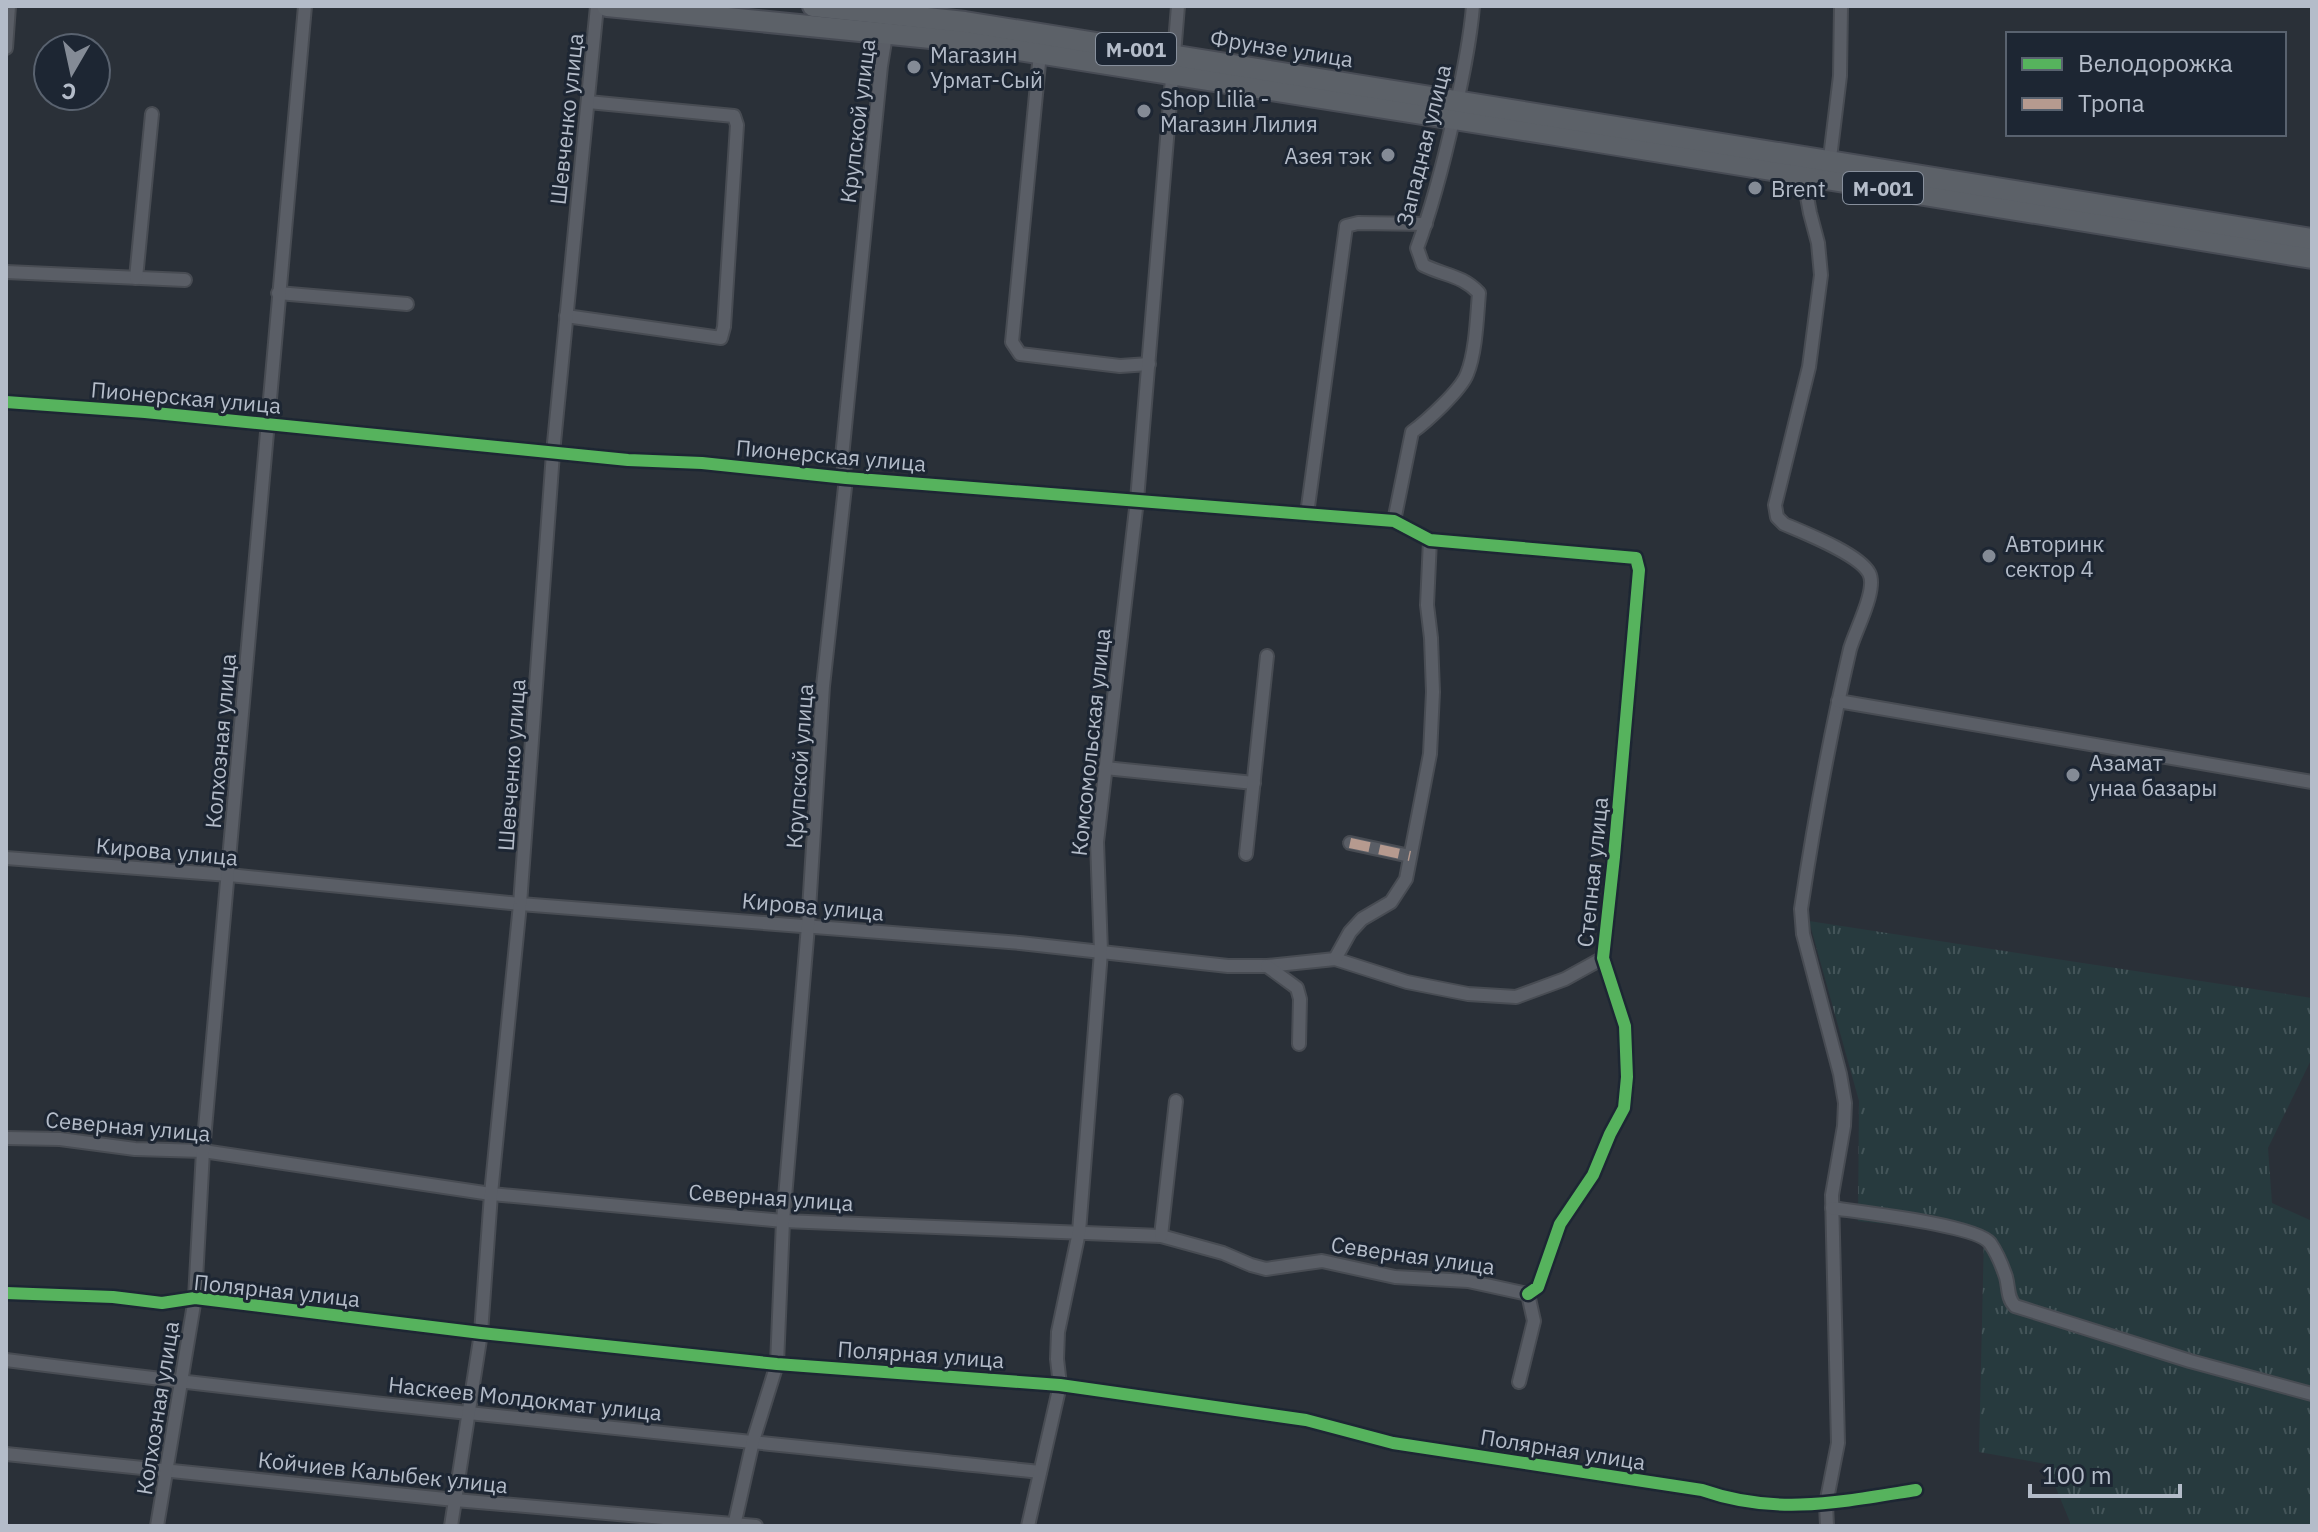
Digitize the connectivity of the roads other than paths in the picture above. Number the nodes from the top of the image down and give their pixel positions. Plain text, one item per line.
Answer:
1 (9, 6) edge
2 (305, 6) edge
3 (597, 6) edge
4 (607, 6) edge
5 (813, 6) edge
6 (1178, 6) edge
7 (1473, 6) edge
8 (1841, 6) edge
9 (888, 17) edge
10 (6, 48) edge
11 (1040, 53) junction
12 (1174, 65) junction
13 (588, 102) junction
14 (1455, 110) junction
15 (152, 114) dead end
16 (1708, 150) junction
17 (1828, 170) junction
18 (1803, 175) junction
19 (1426, 224) junction
20 (2312, 239) edge
21 (2312, 258) edge
22 (6, 272) edge
23 (136, 278) junction
24 (185, 280) dead end
25 (278, 293) junction
26 (407, 304) dead end
27 (566, 316) junction
28 (1149, 364) junction
29 (6, 402) edge
30 (267, 425) junction
31 (553, 453) junction
32 (846, 478) junction
33 (1137, 500) junction
34 (1307, 514) junction
35 (1394, 521) junction
36 (1430, 540) junction
37 (1639, 570) joint
38 (1267, 656) dead end
39 (1838, 701) junction
40 (1105, 768) junction
41 (2312, 782) edge
42 (1254, 783) junction
43 (1350, 843) dead end
44 (1246, 854) dead end
45 (1410, 856) junction
46 (6, 858) edge
47 (229, 875) junction
48 (520, 904) junction
49 (808, 926) junction
50 (1101, 952) junction
51 (1603, 958) junction
52 (1335, 959) junction
53 (1267, 966) junction
54 (1299, 1044) dead end
55 (1176, 1101) dead end
56 (6, 1138) edge
57 (203, 1151) junction
58 (491, 1194) junction
59 (1832, 1208) junction
60 (783, 1221) junction
61 (1079, 1232) junction
62 (1161, 1236) junction
63 (6, 1293) edge
64 (1528, 1294) junction
65 (195, 1298) junction
66 (481, 1333) junction
67 (6, 1360) edge
68 (777, 1364) junction
69 (180, 1382) junction
70 (1519, 1382) dead end
71 (1060, 1385) junction
72 (2312, 1394) edge
73 (469, 1414) junction
74 (753, 1441) junction
75 (6, 1454) edge
76 (168, 1470) junction
77 (1040, 1472) junction
78 (1916, 1490) dead end
79 (455, 1500) junction
80 (1826, 1504) junction
81 (734, 1524) edge
82 (157, 1526) edge
83 (451, 1526) edge
84 (756, 1526) edge
85 (1028, 1526) edge
86 (1827, 1526) edge

1 - 10 street
2 - 25 street, Колхозная улица
3 - 13 street, Шевченко улица
4 - 9 main road, Фрунзе улица / M-001
5 - 9 main road, Фрунзе улица / M-001
6 - 12 street, Комсомольская улица
7 - 14 street, Западная улица
8 - 17 street
9 - 11 main road, Фрунзе улица / M-001
9 - 12 main road, Фрунзе улица / M-001
9 - 32 street, Крупской улица
11 - 12 main road, Фрунзе улица / M-001
11 - 28 street
12 - 14 main road, Фрунзе улица / M-001
12 - 28 street, Комсомольская улица
13 - 27 street, Шевченко улица
13 - 27 street
14 - 16 main road, M-001
14 - 19 street, Западная улица
15 - 23 street
16 - 17 main road, M-001
16 - 18 main road, M-001
17 - 18 main road, M-001
17 - 20 main road, M-001
17 - 21 main road, M-001
18 - 39 street
19 - 34 street
19 - 35 street, Западная улица
22 - 23 street
23 - 24 street
25 - 26 street
25 - 30 street, Колхозная улица
27 - 31 street, Шевченко улица
28 - 33 street, Комсомольская улица
29 - 30 street, Пионерская улица
30 - 31 street, Пионерская улица
30 - 47 street, Колхозная улица
31 - 32 street, Пионерская улица
31 - 48 street, Шевченко улица
32 - 33 street, Пионерская улица
32 - 49 street, Крупской улица
33 - 34 street, Пионерская улица
33 - 40 street, Комсомольская улица
34 - 35 street, Пионерская улица
35 - 36 street, Пионерская улица
36 - 37 street, Пионерская улица
36 - 45 street
37 - 51 street, Степная улица
38 - 42 street
39 - 41 street
39 - 59 street
40 - 42 street
40 - 50 street, Комсомольская улица
42 - 44 street
43 - 45 street
45 - 52 street
46 - 47 street, Кирова улица
47 - 48 street, Кирова улица
47 - 57 street, Колхозная улица
48 - 49 street, Кирова улица
48 - 58 street, Шевченко улица
49 - 50 street, Кирова улица
49 - 60 street, Крупской улица
50 - 53 street, Кирова улица
50 - 61 street, Комсомольская улица
51 - 52 street, Кирова улица
51 - 64 street, Степная улица
52 - 53 street, Кирова улица
53 - 54 street
55 - 62 street
56 - 57 street, Северная улица
57 - 58 street, Северная улица
57 - 65 street, Колхозная улица
58 - 60 street, Северная улица
58 - 66 street, Шевченко улица
59 - 72 street
59 - 80 street
60 - 61 street, Северная улица
60 - 68 street, Крупской улица
61 - 62 street, Северная улица
61 - 71 street, Комсомольская улица
62 - 64 street, Северная улица
63 - 65 street, Полярная улица
64 - 70 street
65 - 66 street, Полярная улица
65 - 69 street, Колхозная улица
66 - 68 street, Полярная улица
66 - 73 street, Шевченко улица
67 - 69 street, Наскеев Молдокмат улица
68 - 71 street, Полярная улица
68 - 74 street, Крупской улица
69 - 73 street, Наскеев Молдокмат улица
69 - 76 street, Колхозная улица
71 - 77 street, Комсомольская улица
71 - 80 street, Полярная улица
73 - 74 street, Наскеев Молдокмат улица
73 - 79 street, Шевченко улица
74 - 77 street, Наскеев Молдокмат улица
74 - 81 street, Крупской улица
75 - 76 street, Койчиев Калыбек улица
76 - 79 street, Койчиев Калыбек улица
76 - 82 street, Колхозная улица
77 - 85 street, Комсомольская улица
78 - 80 street, Полярная улица
79 - 81 street, Койчиев Калыбек улица
79 - 83 street, Шевченко улица
80 - 86 street
81 - 84 street, Койчиев Калыбек улица

